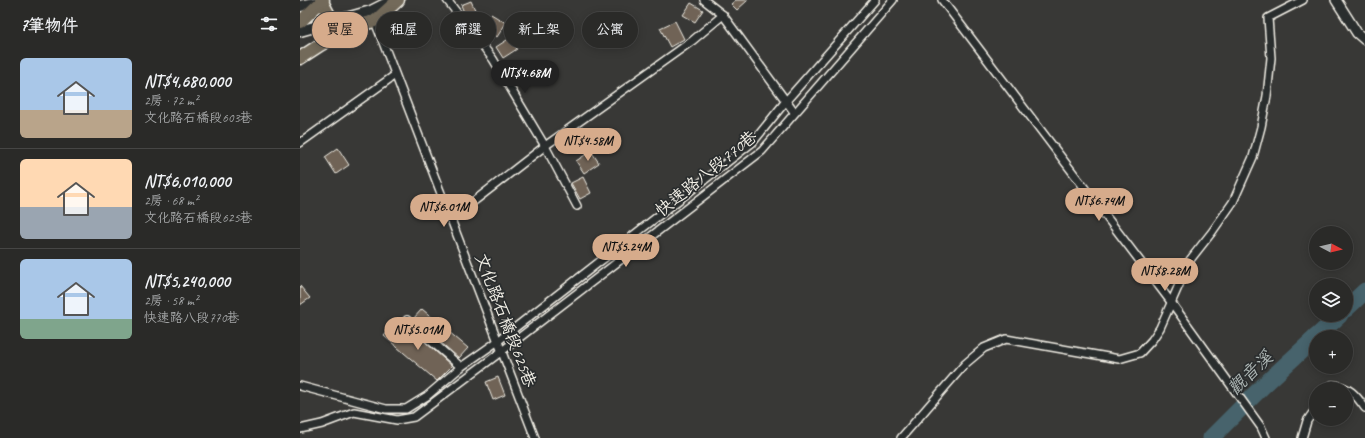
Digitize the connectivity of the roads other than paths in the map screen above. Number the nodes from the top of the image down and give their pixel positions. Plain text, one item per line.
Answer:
1 (323, 0) edge
2 (398, 0) edge
3 (447, 0) edge
4 (704, 0) edge
5 (875, 0) edge
6 (894, 0) edge
7 (942, 0) edge
8 (1303, 0) edge
9 (1336, 0) edge
10 (300, 6) edge
11 (328, 12) edge
12 (722, 15) junction
13 (373, 16) junction
14 (368, 17) edge
15 (300, 22) edge
16 (312, 27) edge
17 (300, 31) edge
18 (1365, 40) edge
19 (300, 58) edge
20 (396, 75) junction
21 (786, 101) junction
22 (794, 112) junction
23 (300, 143) edge
24 (545, 146) junction
25 (577, 206) dead end
26 (451, 219) junction
27 (1171, 302) junction
28 (407, 320) dead end
29 (498, 341) junction
30 (502, 351) junction
31 (461, 367) junction
32 (300, 386) edge
33 (1353, 392) edge
34 (1365, 408) edge
35 (1309, 418) edge
36 (300, 429) edge
37 (535, 438) edge
38 (901, 438) edge
39 (1266, 438) edge
40 (1302, 438) edge

1 - 10 main road
1 - 11 main road
1 - 15 main road
2 - 13 main road
3 - 24 street
4 - 12 street
5 - 21 street
6 - 22 street, 快速路八段770巷
7 - 27 street
8 - 27 street
9 - 18 street
12 - 21 street
12 - 24 street
13 - 14 main road
13 - 19 main road
13 - 20 street, 文化路石橋段625巷
16 - 17 main road
20 - 23 street
20 - 26 street, 文化路石橋段625巷
21 - 22 street
21 - 29 street
22 - 30 street, 快速路八段770巷
24 - 25 street
24 - 26 street
26 - 29 street, 文化路石橋段625巷
27 - 38 street
27 - 39 street
28 - 31 street
29 - 30 street, 文化路石橋段625巷
29 - 31 street
30 - 36 street, 快速路八段770巷
30 - 37 street, 文化路石橋段625巷
31 - 32 street
33 - 34 street
35 - 40 street

